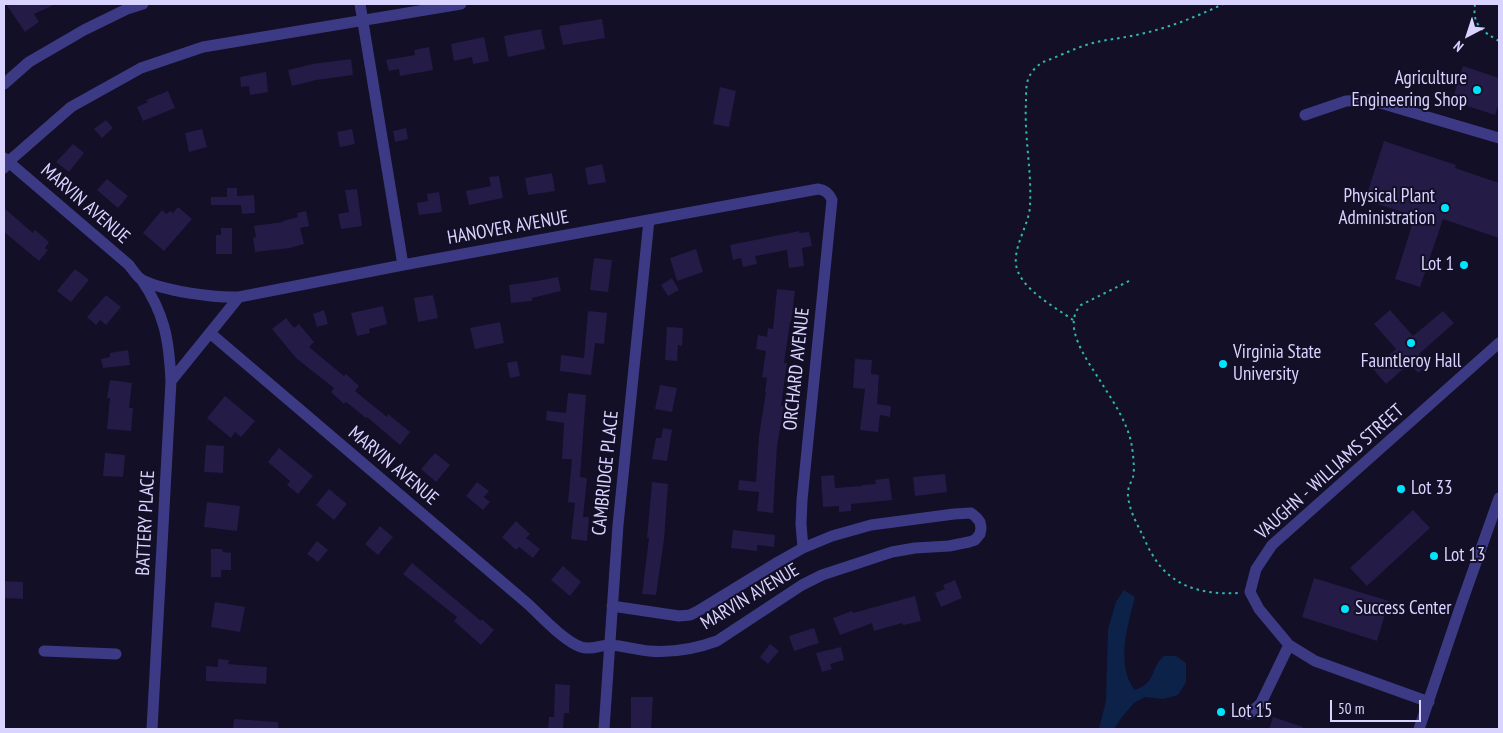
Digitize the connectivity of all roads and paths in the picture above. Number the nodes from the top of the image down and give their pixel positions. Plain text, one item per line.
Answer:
1 (143, 4) edge
2 (360, 4) edge
3 (461, 4) edge
4 (1222, 4) edge
5 (1476, 4) edge
6 (363, 20) junction
7 (1499, 40) edge
8 (4, 84) edge
9 (1305, 115) dead end
10 (1499, 138) edge
11 (5, 163) edge
12 (829, 194) joint
13 (649, 220) junction
14 (403, 265) junction
15 (141, 279) junction
16 (1129, 281) dead end
17 (239, 297) junction
18 (1073, 320) junction
19 (210, 333) junction
20 (1499, 343) edge
21 (171, 381) junction
22 (1499, 498) edge
23 (803, 548) junction
24 (1250, 592) junction
25 (612, 606) junction
26 (609, 645) junction
27 (1289, 645) junction
28 (44, 651) dead end
29 (116, 654) dead end
30 (1429, 702) junction
31 (1248, 714) dead end
32 (152, 729) edge
33 (604, 729) edge
34 (1419, 729) edge

1 - 8 street
2 - 6 street
3 - 6 street
4 - 18 path
5 - 7 path
6 - 11 street
6 - 14 street
9 - 10 street
11 - 15 street, MARVIN AVENUE
12 - 13 street, HANOVER AVENUE
12 - 23 street, ORCHARD AVENUE
13 - 14 street, HANOVER AVENUE
13 - 25 street, CAMBRIDGE PLACE
14 - 17 street, HANOVER AVENUE
15 - 17 street, MARVIN AVENUE
15 - 21 street, MARVIN AVENUE
16 - 18 path
17 - 19 street
18 - 24 path
19 - 21 street
19 - 26 street, MARVIN AVENUE
20 - 24 street, VAUGHN - WILLIAMS STREET
21 - 32 street, BATTERY PLACE
22 - 30 street
23 - 25 street, MARVIN AVENUE
23 - 26 street, MARVIN AVENUE
24 - 27 street
25 - 26 street, CAMBRIDGE PLACE
26 - 33 street, CAMBRIDGE PLACE
27 - 30 street
27 - 31 street
28 - 29 street
30 - 34 street

